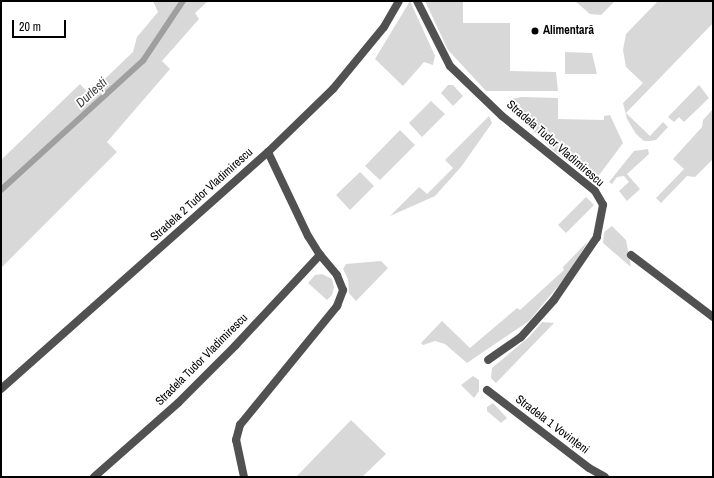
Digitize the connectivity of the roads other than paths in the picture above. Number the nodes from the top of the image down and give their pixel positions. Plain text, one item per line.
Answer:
1 (399, 1) edge
2 (417, 1) edge
3 (268, 152) junction
4 (320, 255) junction
5 (631, 255) dead end
6 (712, 315) edge
7 (488, 360) dead end
8 (1, 389) edge
9 (487, 390) dead end
10 (94, 477) edge
11 (244, 477) edge
12 (605, 477) edge

1 - 3 street, Stradela 2 Tudor Vladimirescu
2 - 7 street, Stradela Tudor Vladimirescu
3 - 4 street
3 - 8 street, Stradela 2 Tudor Vladimirescu
4 - 10 street, Stradela Tudor Vladimirescu
4 - 11 street
5 - 6 street
9 - 12 street, Stradela 1 Vovințeni

